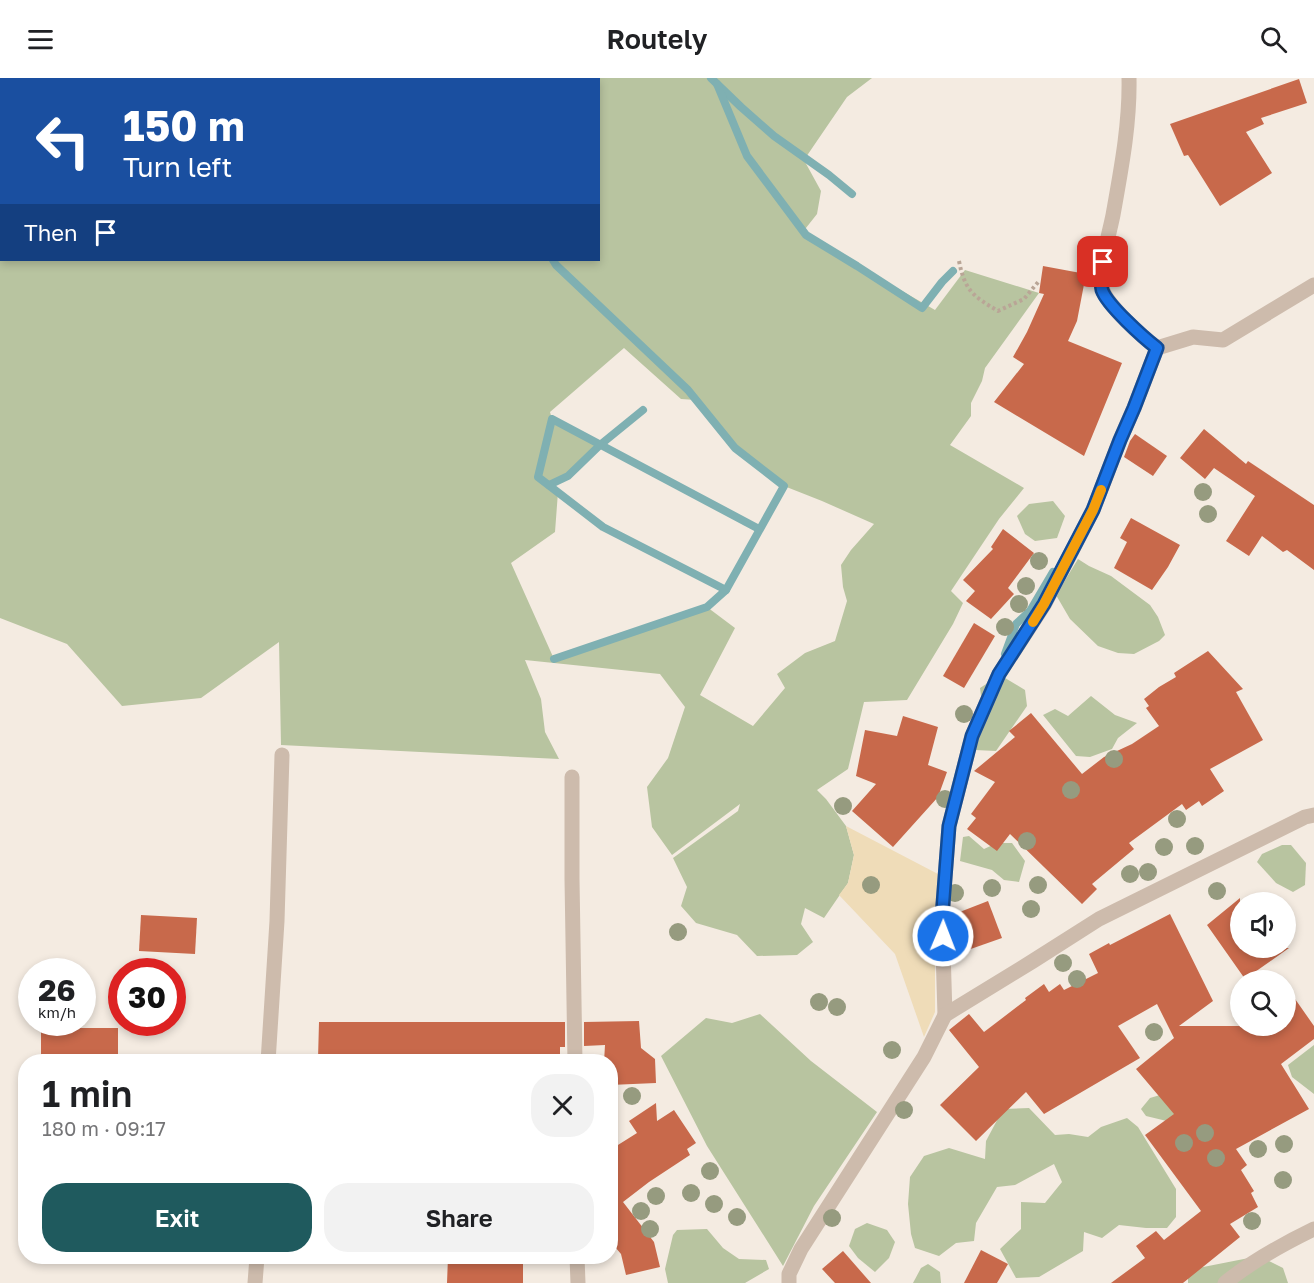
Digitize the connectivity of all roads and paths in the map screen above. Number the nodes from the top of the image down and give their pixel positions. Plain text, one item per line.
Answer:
1 (1129, 78) edge
2 (959, 261) dead end
3 (1038, 281) dead end
4 (1314, 285) edge
5 (1157, 348) junction
6 (282, 755) dead end
7 (572, 777) dead end
8 (1314, 815) edge
9 (945, 1015) junction
10 (269, 1054) edge
11 (575, 1054) edge
12 (1314, 1228) edge
13 (256, 1264) edge
14 (577, 1264) edge
15 (255, 1283) edge
16 (578, 1283) edge
17 (789, 1283) edge
18 (1225, 1283) edge

1 - 5 street
2 - 3 path
4 - 5 street
5 - 9 street
6 - 10 street
7 - 11 street
8 - 9 street
9 - 17 street
12 - 18 street
13 - 15 street
14 - 16 street

